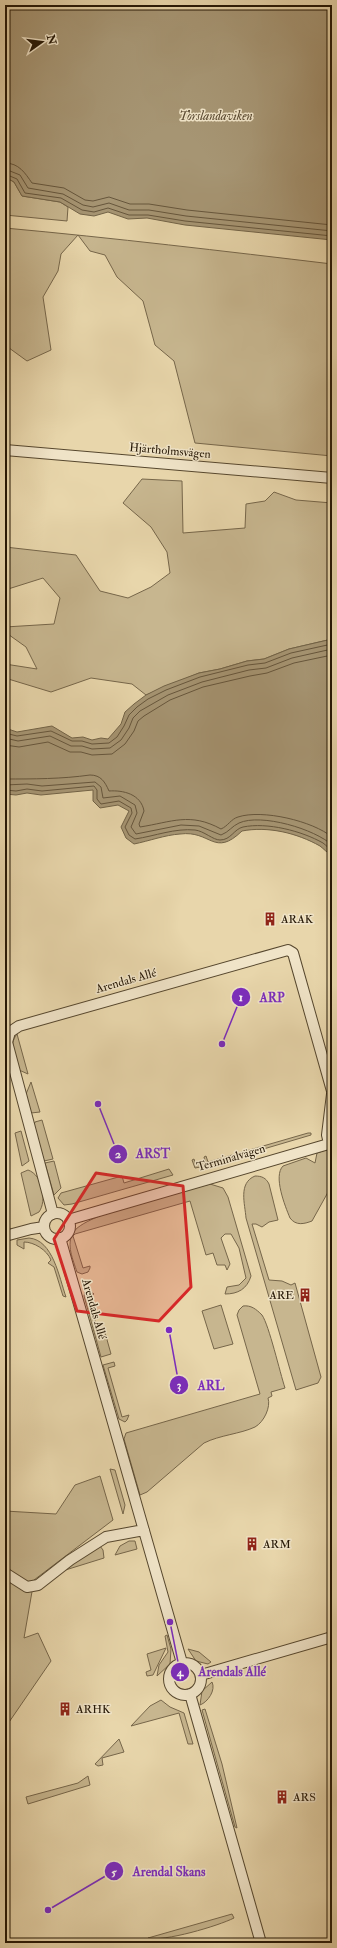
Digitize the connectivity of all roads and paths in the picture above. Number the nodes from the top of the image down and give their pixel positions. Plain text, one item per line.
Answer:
1 (5, 450) edge
2 (332, 478) edge
3 (332, 1091) edge
4 (332, 1094) edge
5 (330, 1143) edge
6 (53, 1214) junction
7 (68, 1220) junction
8 (44, 1227) junction
9 (5, 1236) edge
10 (60, 1238) junction
11 (144, 1530) junction
12 (5, 1573) edge
13 (332, 1637) edge
14 (182, 1663) junction
15 (201, 1675) junction
16 (190, 1694) junction
17 (261, 1943) edge

1 - 2 street, Hjärtholmsvägen
3 - 6 street, Arendals Allé
4 - 5 street
5 - 7 street, Terminalvägen
6 - 7 street
6 - 8 street
7 - 10 street
8 - 9 street
8 - 10 street
10 - 11 street, Arendals Allé
11 - 12 street
11 - 14 street, Arendals Allé
13 - 15 street
14 - 15 street
14 - 16 street
15 - 16 street
16 - 17 street

